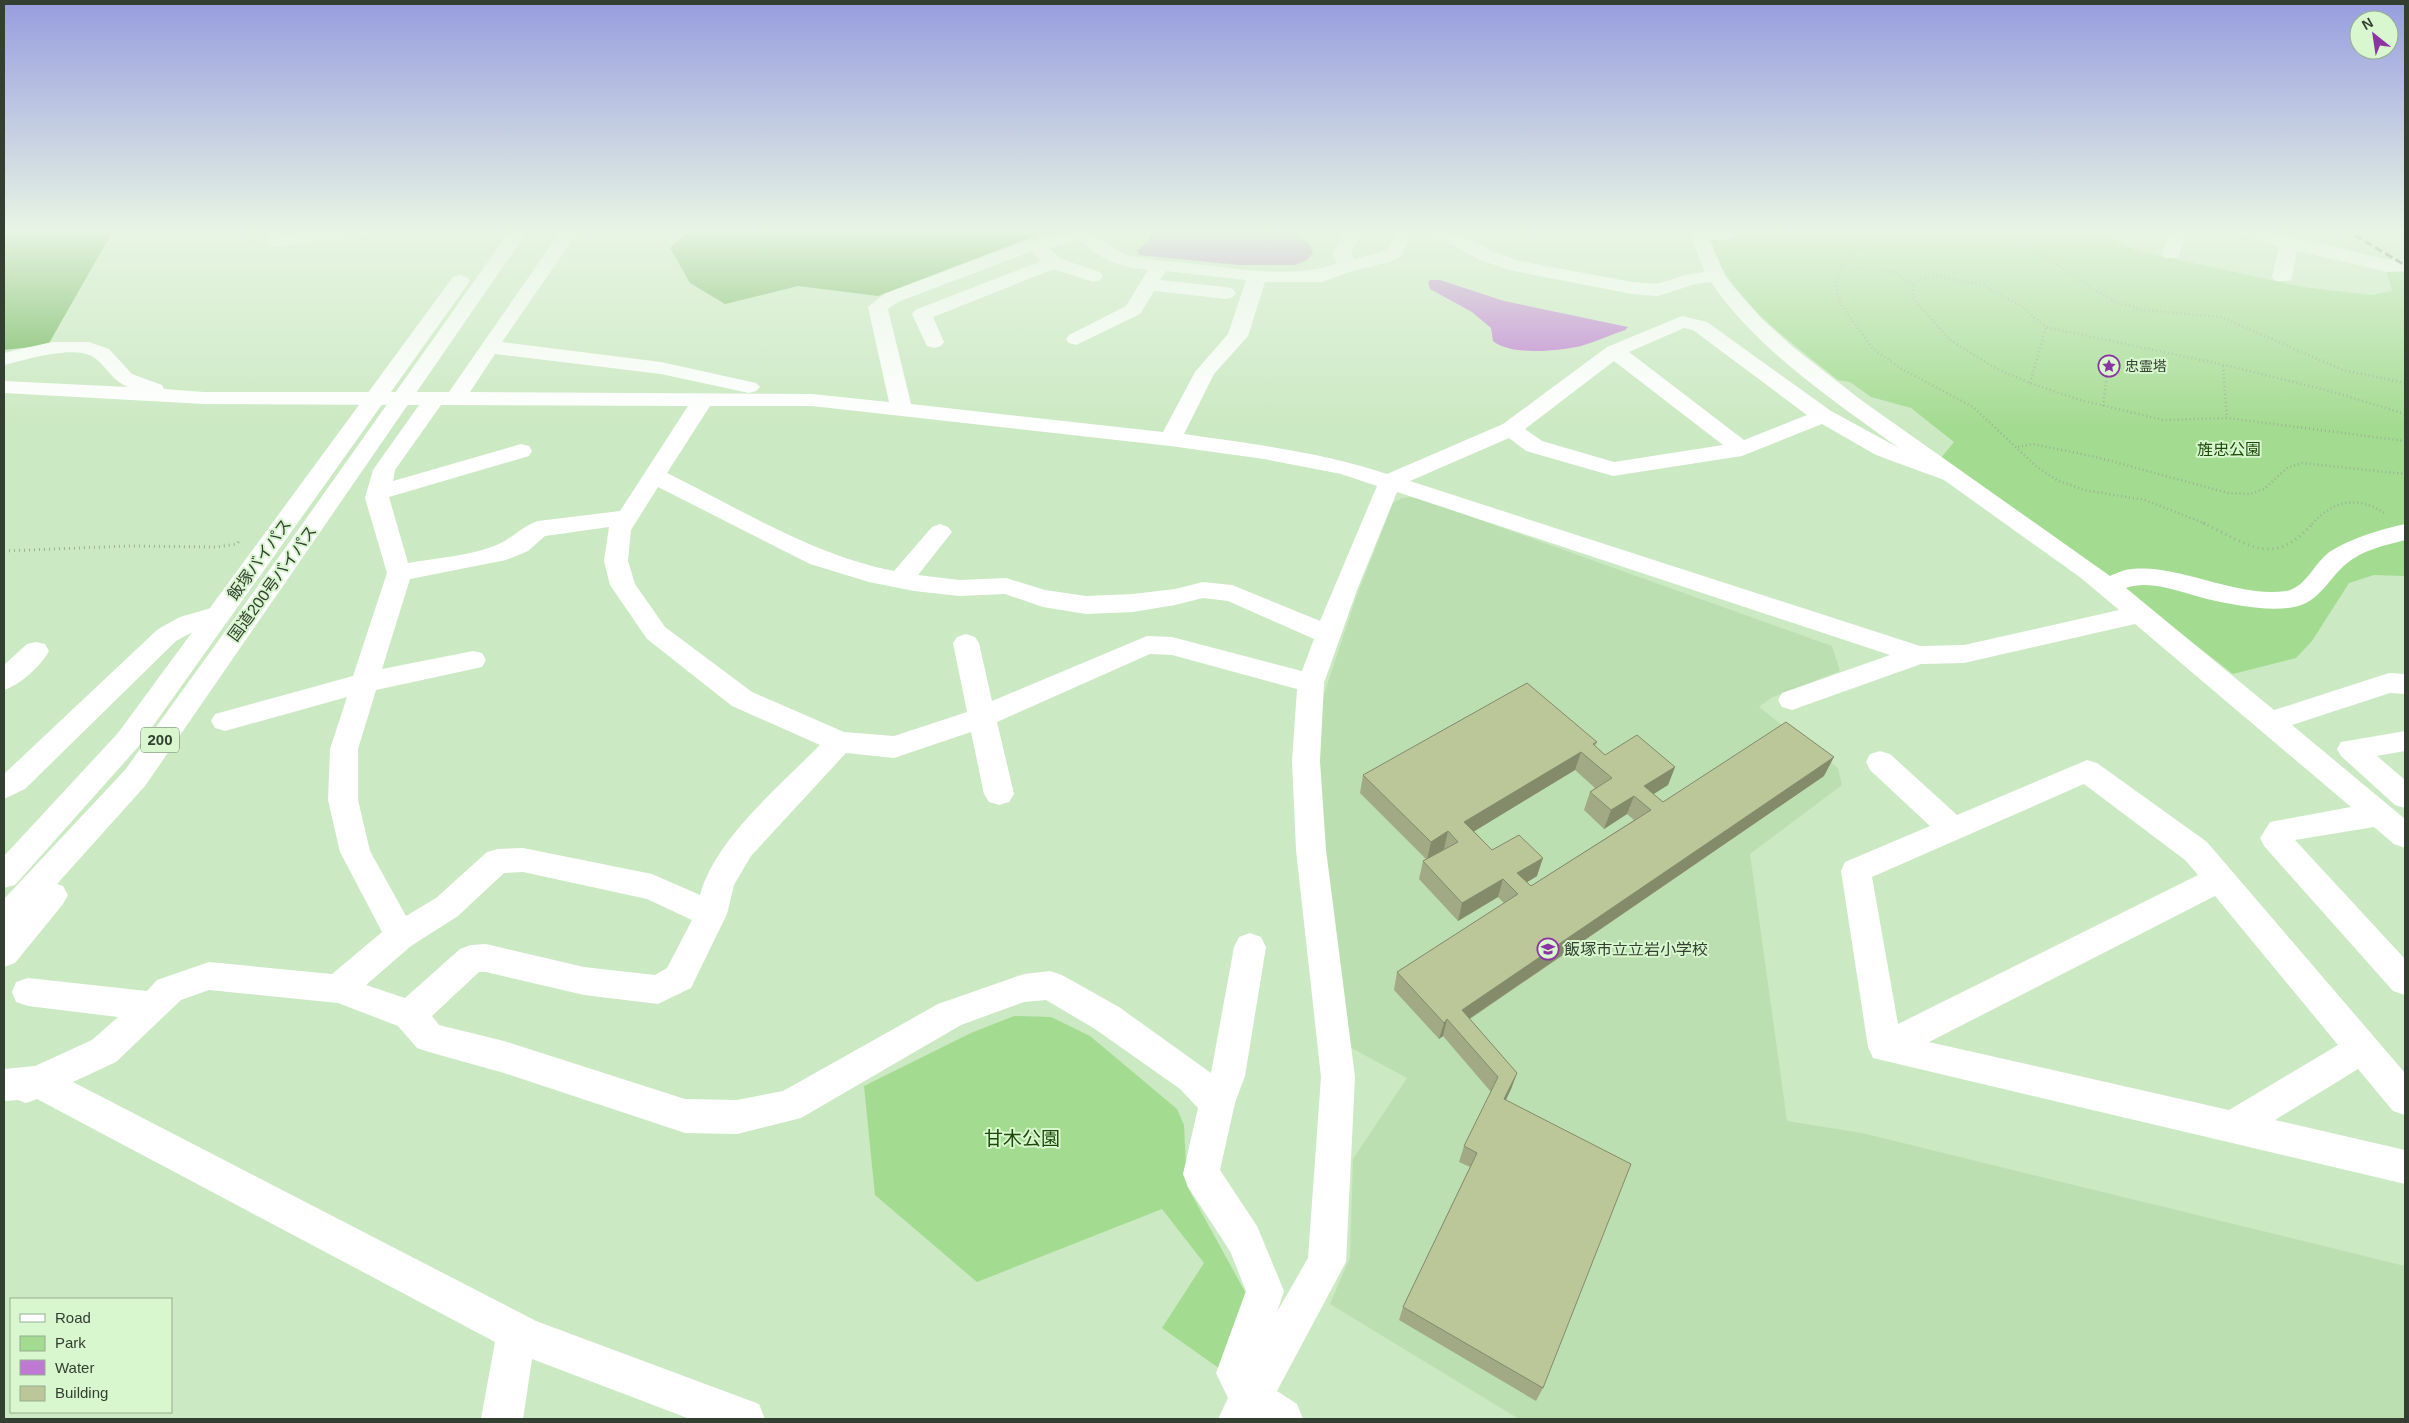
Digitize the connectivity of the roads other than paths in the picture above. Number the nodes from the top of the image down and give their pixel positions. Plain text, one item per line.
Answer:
1 (450, 295) edge
2 (473, 295) edge
3 (525, 295) edge
4 (898, 295) edge
5 (970, 295) edge
6 (1142, 295) edge
7 (1251, 295) edge
8 (1730, 295) edge
9 (1076, 339) dead end
10 (934, 342) dead end
11 (489, 347) junction
12 (1614, 351) junction
13 (4, 359) edge
14 (4, 387) edge
15 (175, 396) junction
16 (446, 398) junction
17 (704, 398) junction
18 (812, 400) junction
19 (902, 410) junction
20 (1823, 416) junction
21 (1511, 428) junction
22 (1170, 439) junction
23 (1742, 449) junction
24 (521, 451) dead end
25 (655, 476) junction
26 (1955, 476) junction
27 (1390, 481) junction
28 (378, 494) junction
29 (628, 517) junction
30 (940, 532) dead end
31 (2404, 532) edge
32 (399, 573) junction
33 (900, 580) junction
34 (2107, 586) junction
35 (2140, 614) junction
36 (218, 615) junction
37 (1329, 635) junction
38 (966, 642) dead end
39 (36, 651) dead end
40 (1919, 655) junction
41 (473, 660) dead end
42 (4, 680) edge
43 (364, 683) junction
44 (1311, 683) junction
45 (2405, 684) edge
46 (1792, 700) dead end
47 (981, 717) junction
48 (224, 721) dead end
49 (2270, 722) junction
50 (2405, 741) edge
51 (840, 742) junction
52 (1880, 762) dead end
53 (99, 774) junction
54 (136, 778) junction
55 (4, 788) edge
56 (999, 794) dead end
57 (2393, 806) edge
58 (1953, 829) junction
59 (2405, 836) edge
60 (4, 851) edge
61 (4, 876) edge
62 (2220, 879) junction
63 (711, 914) junction
64 (4, 920) edge
65 (400, 936) junction
66 (1250, 947) dead end
67 (4, 953) edge
68 (2405, 981) edge
69 (338, 989) junction
70 (28, 992) dead end
71 (154, 1006) junction
72 (410, 1015) junction
73 (1885, 1047) junction
74 (2363, 1048) junction
75 (21, 1083) edge
76 (4, 1096) edge
77 (2405, 1099) edge
78 (1217, 1103) junction
79 (2232, 1127) junction
80 (2405, 1167) edge
81 (517, 1333) junction
82 (1257, 1412) edge
83 (502, 1419) edge
84 (744, 1419) edge

1 - 36 main road, 飯塚バイパス / 200
2 - 54 main road, 国道200号バイパス / 200
3 - 11 main road
4 - 19 main road
5 - 10 main road
6 - 9 main road
7 - 22 main road
8 - 26 main road
11 - 16 main road
11 - 18 main road
12 - 20 main road
12 - 21 main road
12 - 23 main road
13 - 15 main road
14 - 15 main road
15 - 16 main road
16 - 17 main road
16 - 28 main road
17 - 18 main road
17 - 25 main road
18 - 19 main road
19 - 22 main road
20 - 23 main road
20 - 26 main road
21 - 23 main road
21 - 27 main road
22 - 27 main road
24 - 28 main road
25 - 29 main road
25 - 33 main road
26 - 34 main road
27 - 37 main road
27 - 40 main road
28 - 32 main road
29 - 32 main road
29 - 51 main road
30 - 33 main road
31 - 34 main road
32 - 43 main road
33 - 37 main road
34 - 35 main road
35 - 40 main road
35 - 49 main road
36 - 53 main road, 飯塚バイパス / 200
36 - 55 main road
37 - 44 main road
38 - 47 main road
39 - 42 main road
40 - 46 main road
41 - 43 main road
43 - 48 main road
43 - 65 main road
44 - 47 main road
44 - 82 main road
45 - 49 main road
47 - 51 main road
47 - 56 main road
49 - 57 main road
50 - 57 main road
51 - 63 main road
52 - 58 main road
53 - 60 main road
53 - 61 main road, 飯塚バイパス / 200
54 - 64 main road, 国道200号バイパス / 200
54 - 67 main road
57 - 59 main road
57 - 68 main road
58 - 62 main road
58 - 73 main road
62 - 73 main road
62 - 74 main road
63 - 65 main road
63 - 72 main road
65 - 69 main road
66 - 78 main road
69 - 71 main road
69 - 72 main road
70 - 71 main road
71 - 75 main road
72 - 78 main road
73 - 79 main road
74 - 77 main road
74 - 79 main road
75 - 76 main road
75 - 81 main road
78 - 82 main road
79 - 80 main road
81 - 83 main road
81 - 84 main road

